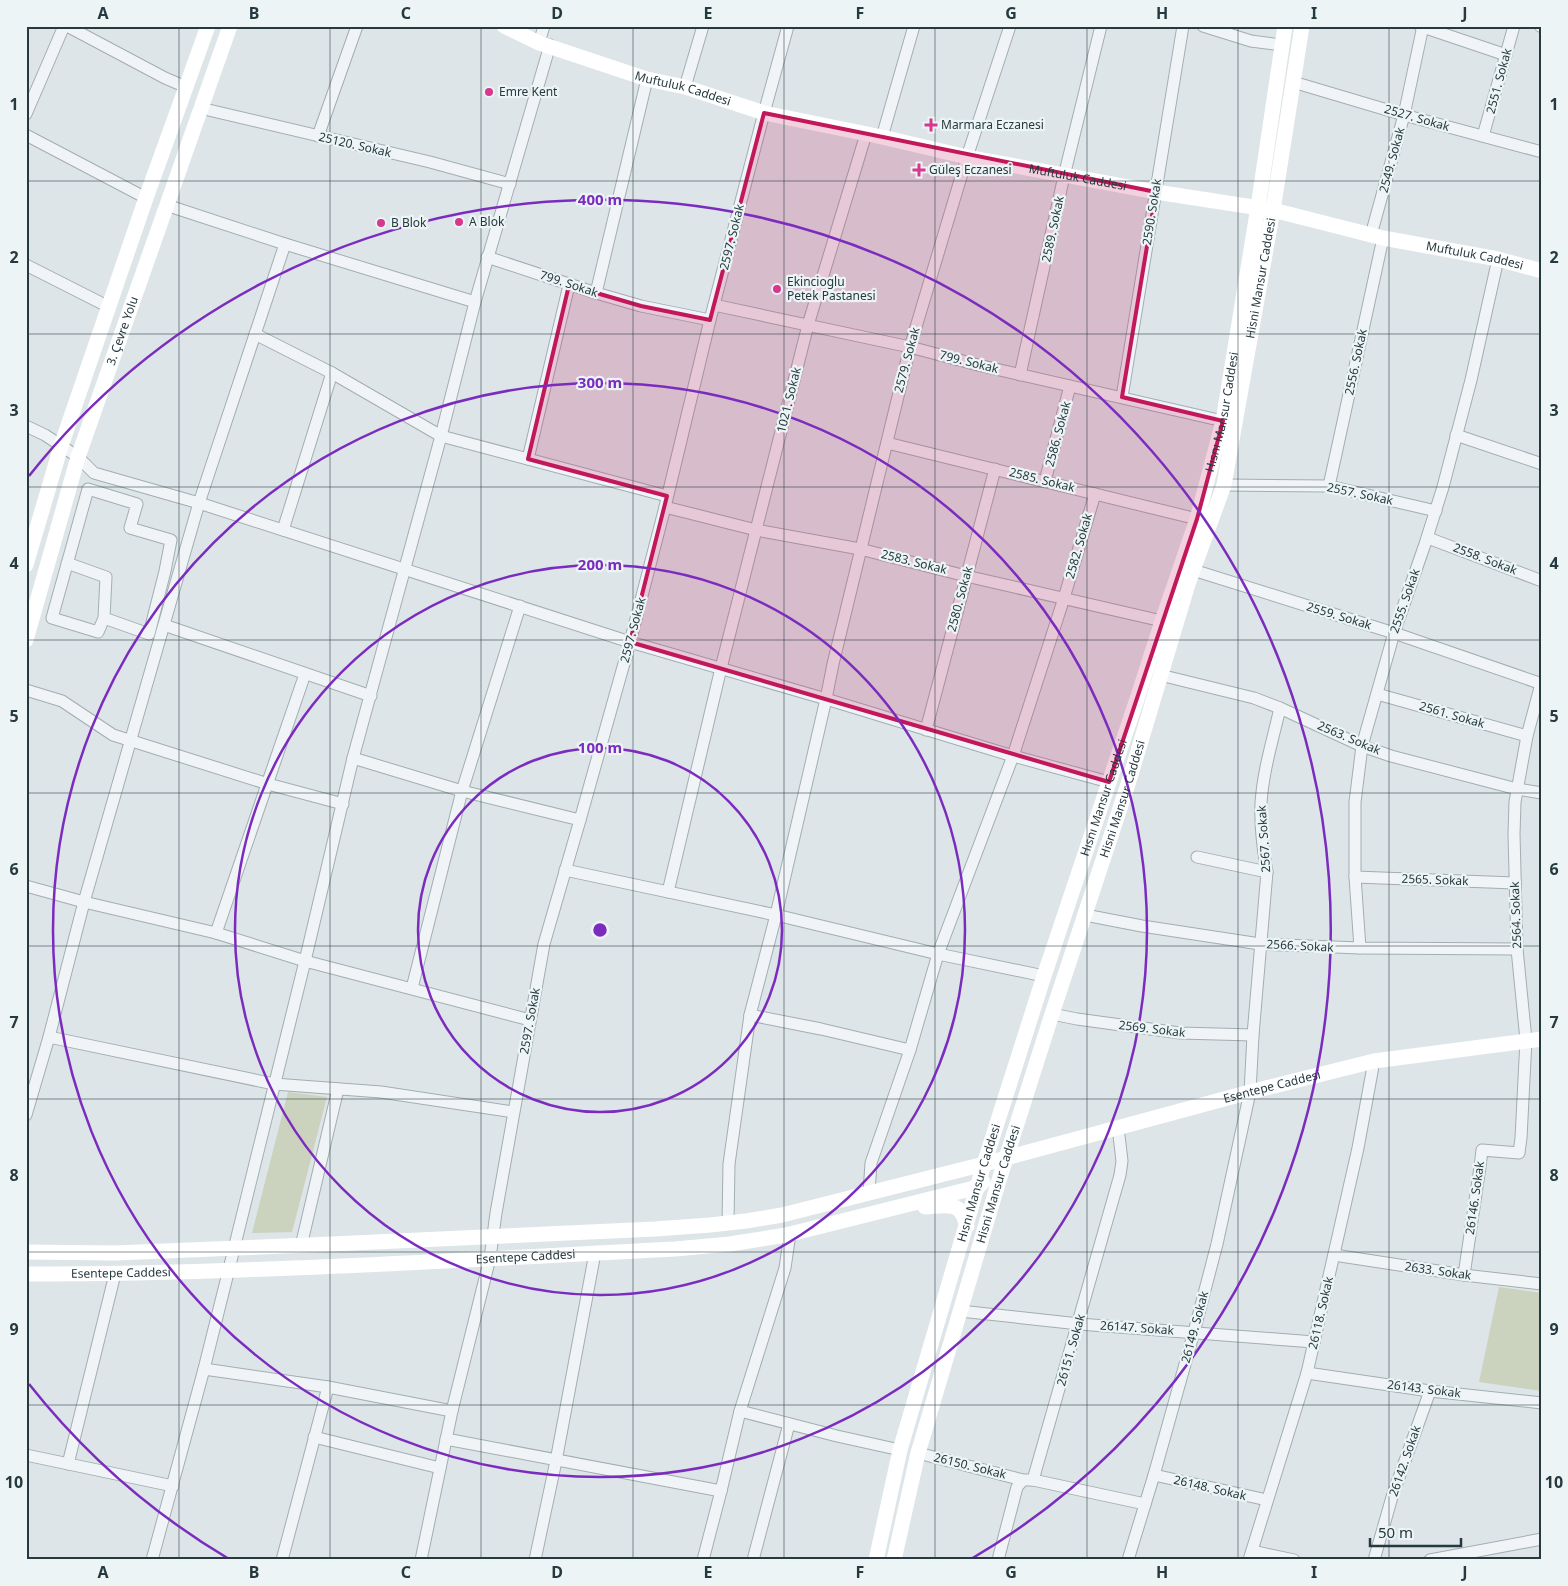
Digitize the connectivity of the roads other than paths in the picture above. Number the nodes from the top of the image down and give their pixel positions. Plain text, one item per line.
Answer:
1 (64, 26) edge
2 (67, 26) edge
3 (230, 26) edge
4 (357, 26) edge
5 (504, 26) edge
6 (544, 26) edge
7 (702, 26) edge
8 (788, 26) edge
9 (914, 26) edge
10 (1010, 26) edge
11 (1101, 26) edge
12 (1183, 26) edge
13 (1203, 26) edge
14 (1285, 26) edge
15 (1302, 26) edge
16 (1514, 26) edge
17 (207, 27) edge
18 (1422, 27) edge
19 (544, 44) junction
20 (1282, 45) junction
21 (1506, 55) junction
22 (647, 79) junction
23 (1293, 82) junction
24 (186, 87) junction
25 (685, 87) junction
26 (200, 108) junction
27 (764, 113) junction
28 (26, 114) edge
29 (1404, 115) junction
30 (866, 134) junction
31 (26, 135) edge
32 (318, 136) junction
33 (1484, 136) junction
34 (882, 137) junction
35 (1542, 152) edge
36 (967, 157) junction
37 (1064, 176) junction
38 (510, 184) junction
39 (1156, 192) junction
40 (146, 198) junction
41 (166, 205) junction
42 (1266, 208) junction
43 (1377, 236) junction
44 (285, 244) junction
45 (488, 258) junction
46 (1498, 259) junction
47 (26, 265) edge
48 (1542, 271) edge
49 (569, 285) junction
50 (596, 294) junction
51 (475, 302) junction
52 (714, 305) junction
53 (109, 308) junction
54 (710, 320) junction
55 (808, 325) junction
56 (255, 334) junction
57 (910, 347) junction
58 (332, 373) junction
59 (1020, 375) junction
60 (1070, 386) junction
61 (1122, 397) junction
62 (1223, 421) junction
63 (26, 426) edge
64 (1456, 435) junction
65 (441, 436) junction
66 (886, 443) junction
67 (61, 446) junction
68 (78, 457) junction
69 (528, 459) junction
70 (1542, 464) edge
71 (995, 469) junction
72 (1045, 481) junction
73 (1224, 485) junction
74 (1330, 486) junction
75 (1095, 494) junction
76 (666, 501) junction
77 (199, 503) junction
78 (1436, 511) junction
79 (1197, 519) junction
80 (283, 530) junction
81 (756, 530) junction
82 (1428, 538) junction
83 (860, 549) junction
84 (67, 563) junction
85 (26, 565) edge
86 (404, 569) junction
87 (1193, 570) junction
88 (165, 571) junction
89 (178, 575) junction
90 (966, 576) junction
91 (1542, 581) edge
92 (1064, 598) junction
93 (520, 606) junction
94 (104, 618) junction
95 (1162, 620) junction
96 (164, 625) junction
97 (1394, 633) junction
98 (26, 640) edge
99 (630, 642) junction
100 (721, 668) junction
101 (305, 674) junction
102 (1160, 675) junction
103 (1541, 684) edge
104 (26, 690) edge
105 (1377, 694) junction
106 (371, 696) junction
107 (826, 699) junction
108 (1280, 708) junction
109 (926, 730) junction
110 (1527, 736) junction
111 (131, 741) junction
112 (1362, 746) junction
113 (1013, 756) junction
114 (353, 758) junction
115 (1109, 782) junction
116 (268, 784) junction
117 (1517, 789) junction
118 (462, 791) junction
119 (1542, 793) edge
120 (343, 804) junction
121 (580, 820) junction
122 (1197, 857) dead end
123 (566, 870) junction
124 (1267, 872) junction
125 (1355, 877) junction
126 (1515, 883) junction
127 (26, 886) edge
128 (668, 892) junction
129 (84, 902) junction
130 (776, 914) junction
131 (1085, 915) junction
132 (216, 933) junction
133 (1260, 944) junction
134 (1360, 948) junction
135 (1517, 949) junction
136 (938, 954) junction
137 (305, 961) junction
138 (1044, 976) junction
139 (412, 988) junction
140 (1052, 1014) junction
141 (750, 1015) junction
142 (530, 1020) junction
143 (1253, 1035) junction
144 (49, 1037) junction
145 (1542, 1039) edge
146 (1526, 1040) junction
147 (910, 1050) junction
148 (1374, 1061) junction
149 (274, 1084) junction
150 (338, 1089) junction
151 (1250, 1092) junction
152 (513, 1112) junction
153 (26, 1115) edge
154 (1118, 1127) junction
155 (1006, 1157) junction
156 (984, 1164) junction
157 (978, 1187) junction
158 (869, 1193) junction
159 (886, 1210) junction
160 (728, 1223) junction
161 (967, 1226) junction
162 (790, 1234) junction
163 (492, 1237) junction
164 (301, 1246) junction
165 (234, 1248) junction
166 (26, 1252) edge
167 (595, 1253) junction
168 (1334, 1255) junction
169 (490, 1258) junction
170 (229, 1269) junction
171 (26, 1274) edge
172 (116, 1274) junction
173 (1464, 1275) junction
174 (1542, 1284) edge
175 (960, 1311) junction
176 (1079, 1324) junction
177 (1194, 1332) junction
178 (1314, 1342) junction
179 (204, 1369) junction
180 (1307, 1373) junction
181 (328, 1387) junction
182 (1430, 1391) junction
183 (1542, 1403) edge
184 (452, 1411) junction
185 (740, 1411) junction
186 (789, 1424) junction
187 (314, 1437) junction
188 (446, 1439) junction
189 (900, 1450) junction
190 (918, 1453) junction
191 (26, 1455) edge
192 (556, 1460) junction
193 (68, 1464) junction
194 (440, 1468) junction
195 (1154, 1475) junction
196 (1028, 1480) junction
197 (173, 1486) junction
198 (721, 1491) junction
199 (1267, 1500) junction
200 (1145, 1504) junction
201 (1542, 1539) edge
202 (1250, 1555) edge
203 (152, 1560) edge
204 (282, 1560) edge
205 (421, 1560) edge
206 (535, 1560) edge
207 (703, 1560) edge
208 (753, 1560) edge
209 (876, 1560) edge
210 (894, 1560) edge
211 (998, 1560) edge
212 (1128, 1560) edge
213 (1294, 1560) edge
214 (1374, 1560) edge
215 (1430, 1560) edge

1 - 28 street
2 - 24 street
3 - 26 main road, 3. Çevre Yolu
4 - 32 street
5 - 19 main road, Muftuluk Caddesi
6 - 19 street
7 - 25 street
8 - 27 street, 2597. Sokak
9 - 34 street
10 - 36 street, 2579. Sokak
11 - 37 street, 2589. Sokak
12 - 39 street, 2590. Sokak
13 - 20 street
14 - 20 main road, Hısnı Mansur Caddesi
15 - 23 main road, Hisni Mansur Caddesi
16 - 21 street, 2551. Sokak
17 - 24 main road, 3. Çevre Yolu
18 - 21 street
18 - 29 street, 2549. Sokak
19 - 22 main road, Muftuluk Caddesi
19 - 38 street
20 - 42 main road, Hısnı Mansur Caddesi
21 - 33 street, 2551. Sokak
22 - 25 main road, Muftuluk Caddesi
22 - 50 street
23 - 29 street, 2527. Sokak
23 - 42 main road, Hisni Mansur Caddesi
24 - 40 main road, 3. Çevre Yolu
25 - 27 main road, Muftuluk Caddesi
26 - 32 street, 25120. Sokak
26 - 41 main road, 3. Çevre Yolu
27 - 30 main road, Muftuluk Caddesi
27 - 52 street, 2597. Sokak
29 - 33 street, 2527. Sokak
29 - 43 street, 2549. Sokak
30 - 34 main road, Muftuluk Caddesi
30 - 55 street, 1021. Sokak
31 - 40 street
32 - 38 street, 25120. Sokak
33 - 35 street, 2527. Sokak
34 - 36 main road, Muftuluk Caddesi
36 - 37 main road, Muftuluk Caddesi
36 - 57 street, 2579. Sokak
37 - 39 main road, Muftuluk Caddesi
37 - 59 street, 2589. Sokak
38 - 45 street
39 - 42 main road, Muftuluk Caddesi
39 - 61 street, 2590. Sokak
40 - 53 main road, 3. Çevre Yolu
41 - 44 street
41 - 68 main road, 3. Çevre Yolu
42 - 43 main road, Muftuluk Caddesi
42 - 62 main road, Hısnı Mansur Caddesi
42 - 73 main road, Hisni Mansur Caddesi
43 - 46 main road, Muftuluk Caddesi
43 - 74 street, 2556. Sokak
44 - 51 street
44 - 56 street
45 - 49 street, 799. Sokak
45 - 51 street
46 - 48 main road, Muftuluk Caddesi
46 - 64 street, 2555. Sokak
47 - 53 street
49 - 50 street, 799. Sokak
49 - 69 street
50 - 54 street, 799. Sokak
51 - 65 street
52 - 54 street, 2597. Sokak
52 - 55 street, 799. Sokak
53 - 67 main road, 3. Çevre Yolu
54 - 76 street, 2597. Sokak
55 - 57 street, 799. Sokak
55 - 81 street, 1021. Sokak
56 - 58 street, 2583. Sokak
56 - 77 street
57 - 59 street, 799. Sokak
57 - 66 street, 2579. Sokak
58 - 65 street, 2583. Sokak
58 - 80 street
59 - 60 street, 799. Sokak
60 - 61 street, 799. Sokak
60 - 72 street, 2586. Sokak
61 - 62 street, 799. Sokak
62 - 79 main road, Hısnı Mansur Caddesi
63 - 67 street
64 - 70 street
64 - 78 street, 2555. Sokak
65 - 69 street, 2583. Sokak
65 - 86 street
66 - 71 street, 2585. Sokak
66 - 83 street, 2579. Sokak
67 - 68 street
67 - 85 main road, 3. Çevre Yolu
68 - 77 street
68 - 98 main road, 3. Çevre Yolu
69 - 76 street, 2583. Sokak
71 - 72 street, 2585. Sokak
71 - 90 street, 2580. Sokak
72 - 75 street, 2585. Sokak
73 - 74 street, 2557. Sokak
73 - 87 main road, Hisni Mansur Caddesi
74 - 78 street, 2557. Sokak
75 - 79 street, 2585. Sokak
75 - 92 street, 2582. Sokak
76 - 81 street, 2583. Sokak
76 - 99 street, 2597. Sokak
77 - 80 street
77 - 89 street
78 - 82 street, 2555. Sokak
79 - 95 main road, Hısnı Mansur Caddesi
80 - 86 street
81 - 83 street, 2583. Sokak
81 - 100 street, 1021. Sokak
82 - 91 street, 2558. Sokak
82 - 97 street, 2555. Sokak
83 - 90 street, 2583. Sokak
83 - 107 street, 2579. Sokak
84 - 88 street
84 - 94 street
84 - 94 street
86 - 93 street
86 - 106 street
87 - 97 street, 2559. Sokak
87 - 102 main road, Hisni Mansur Caddesi
88 - 89 street
88 - 94 street
89 - 96 street
90 - 92 street, 2583. Sokak
90 - 109 street, 2580. Sokak
92 - 95 street, 2583. Sokak
92 - 113 street, 2582. Sokak
93 - 99 street
93 - 118 street
95 - 115 main road, Hısnı Mansur Caddesi
96 - 101 street
96 - 111 street
97 - 103 street, 2559. Sokak
97 - 105 street, 2555. Sokak
99 - 100 street
99 - 121 street, 2597. Sokak
100 - 107 street
100 - 128 street, 1021. Sokak
101 - 106 street
101 - 116 street
102 - 108 street, 2563. Sokak
102 - 131 main road, Hisni Mansur Caddesi
103 - 110 street, 2564. Sokak
104 - 111 street
105 - 110 street, 2561. Sokak
105 - 112 street, 2555. Sokak
106 - 114 street
107 - 109 street
107 - 130 street, 2579. Sokak
108 - 112 street, 2563. Sokak
108 - 124 street, 2567. Sokak
109 - 113 street
110 - 117 street, 2564. Sokak
111 - 116 street
111 - 129 street
112 - 117 street, 2563. Sokak
112 - 125 street, 2555. Sokak
113 - 115 street
113 - 136 street, 2582. Sokak
114 - 118 street
114 - 120 street
115 - 138 main road, Hısnı Mansur Caddesi
116 - 120 street
116 - 132 street
117 - 119 street, 2563. Sokak
117 - 126 street, 2564. Sokak
118 - 121 street
118 - 139 street
120 - 137 street
121 - 123 street, 2597. Sokak
122 - 124 street
123 - 128 street
123 - 142 street, 2597. Sokak
124 - 133 street, 2567. Sokak
125 - 126 street, 2565. Sokak
125 - 134 street, 2555. Sokak
126 - 135 street, 2564. Sokak
127 - 129 street
128 - 130 street
129 - 132 street
129 - 144 street
130 - 136 street
130 - 141 street, 2579. Sokak
131 - 133 street, 2566. Sokak
131 - 140 main road, Hisni Mansur Caddesi
132 - 137 street
133 - 134 street, 2566. Sokak
133 - 143 street, 2567. Sokak
134 - 135 street, 2566. Sokak
135 - 146 street, 2564. Sokak
136 - 138 street
136 - 147 street, 2582. Sokak
137 - 139 street
137 - 149 street
138 - 156 main road, Hısnı Mansur Caddesi
139 - 142 street
140 - 143 street, 2569. Sokak
140 - 155 main road, Hisni Mansur Caddesi
141 - 147 street
141 - 160 street, 2579. Sokak
142 - 152 street, 2597. Sokak
143 - 151 street, 2567. Sokak
144 - 149 street
144 - 153 street
145 - 146 main road, Esentepe Caddesi
146 - 148 main road, Esentepe Caddesi
146 - 173 street, 26146. Sokak
147 - 158 street, 2582. Sokak
148 - 151 main road, Esentepe Caddesi
148 - 168 street, 26118. Sokak
149 - 150 street
149 - 165 street
150 - 152 street
150 - 164 street
151 - 154 main road, Esentepe Caddesi
151 - 177 street, 26149. Sokak
152 - 163 street, 2597. Sokak
154 - 155 main road, Esentepe Caddesi
154 - 176 street, 26151. Sokak
155 - 156 main road, Esentepe Caddesi
155 - 157 main road
155 - 175 main road, Hisni Mansur Caddesi
156 - 157 main road, Hısnı Mansur Caddesi
156 - 158 main road, Esentepe Caddesi
157 - 159 main road, Esentepe Caddesi
157 - 161 main road, Hısnı Mansur Caddesi
158 - 160 main road, Esentepe Caddesi
159 - 161 main road
159 - 162 main road, Esentepe Caddesi
160 - 163 main road, Esentepe Caddesi
161 - 189 main road, Hısnı Mansur Caddesi
162 - 167 main road, Esentepe Caddesi
162 - 185 street
163 - 164 main road, Esentepe Caddesi
163 - 169 street, 2597. Sokak
164 - 165 main road, Esentepe Caddesi
165 - 166 main road, Esentepe Caddesi
165 - 170 street
167 - 169 main road, Esentepe Caddesi
167 - 192 street
168 - 173 street, 2633. Sokak
168 - 178 street, 26118. Sokak
169 - 170 main road, Esentepe Caddesi
169 - 184 street, 2597. Sokak
170 - 172 main road, Esentepe Caddesi
170 - 179 street
171 - 172 main road, Esentepe Caddesi
172 - 193 street
173 - 174 street, 2633. Sokak
175 - 176 street, 26147. Sokak
175 - 190 main road, Hisni Mansur Caddesi
176 - 177 street, 26147. Sokak
176 - 196 street, 26151. Sokak
177 - 178 street, 26147. Sokak
177 - 195 street, 26149. Sokak
178 - 180 street, 26118. Sokak
179 - 181 street
179 - 197 street
180 - 182 street, 26143. Sokak
180 - 199 street, 26118. Sokak
181 - 184 street
181 - 187 street
182 - 183 street, 26143. Sokak
182 - 214 street, 26142. Sokak
184 - 188 street, 2597. Sokak
185 - 186 street
185 - 198 street
186 - 189 street
186 - 208 street
187 - 194 street
187 - 204 street
188 - 192 street
188 - 194 street, 2597. Sokak
189 - 209 main road, Hısnı Mansur Caddesi
190 - 196 street, 26150. Sokak
190 - 210 main road, Hisni Mansur Caddesi
191 - 193 street
192 - 198 street
192 - 206 street
193 - 197 street
194 - 205 street, 2597. Sokak
195 - 199 street, 26148. Sokak
195 - 200 street, 26149. Sokak
196 - 200 street, 26150. Sokak
196 - 211 street, 26151. Sokak
197 - 203 street
198 - 207 street
199 - 202 street, 26118. Sokak
200 - 212 street, 26149. Sokak
201 - 215 street
202 - 213 street

